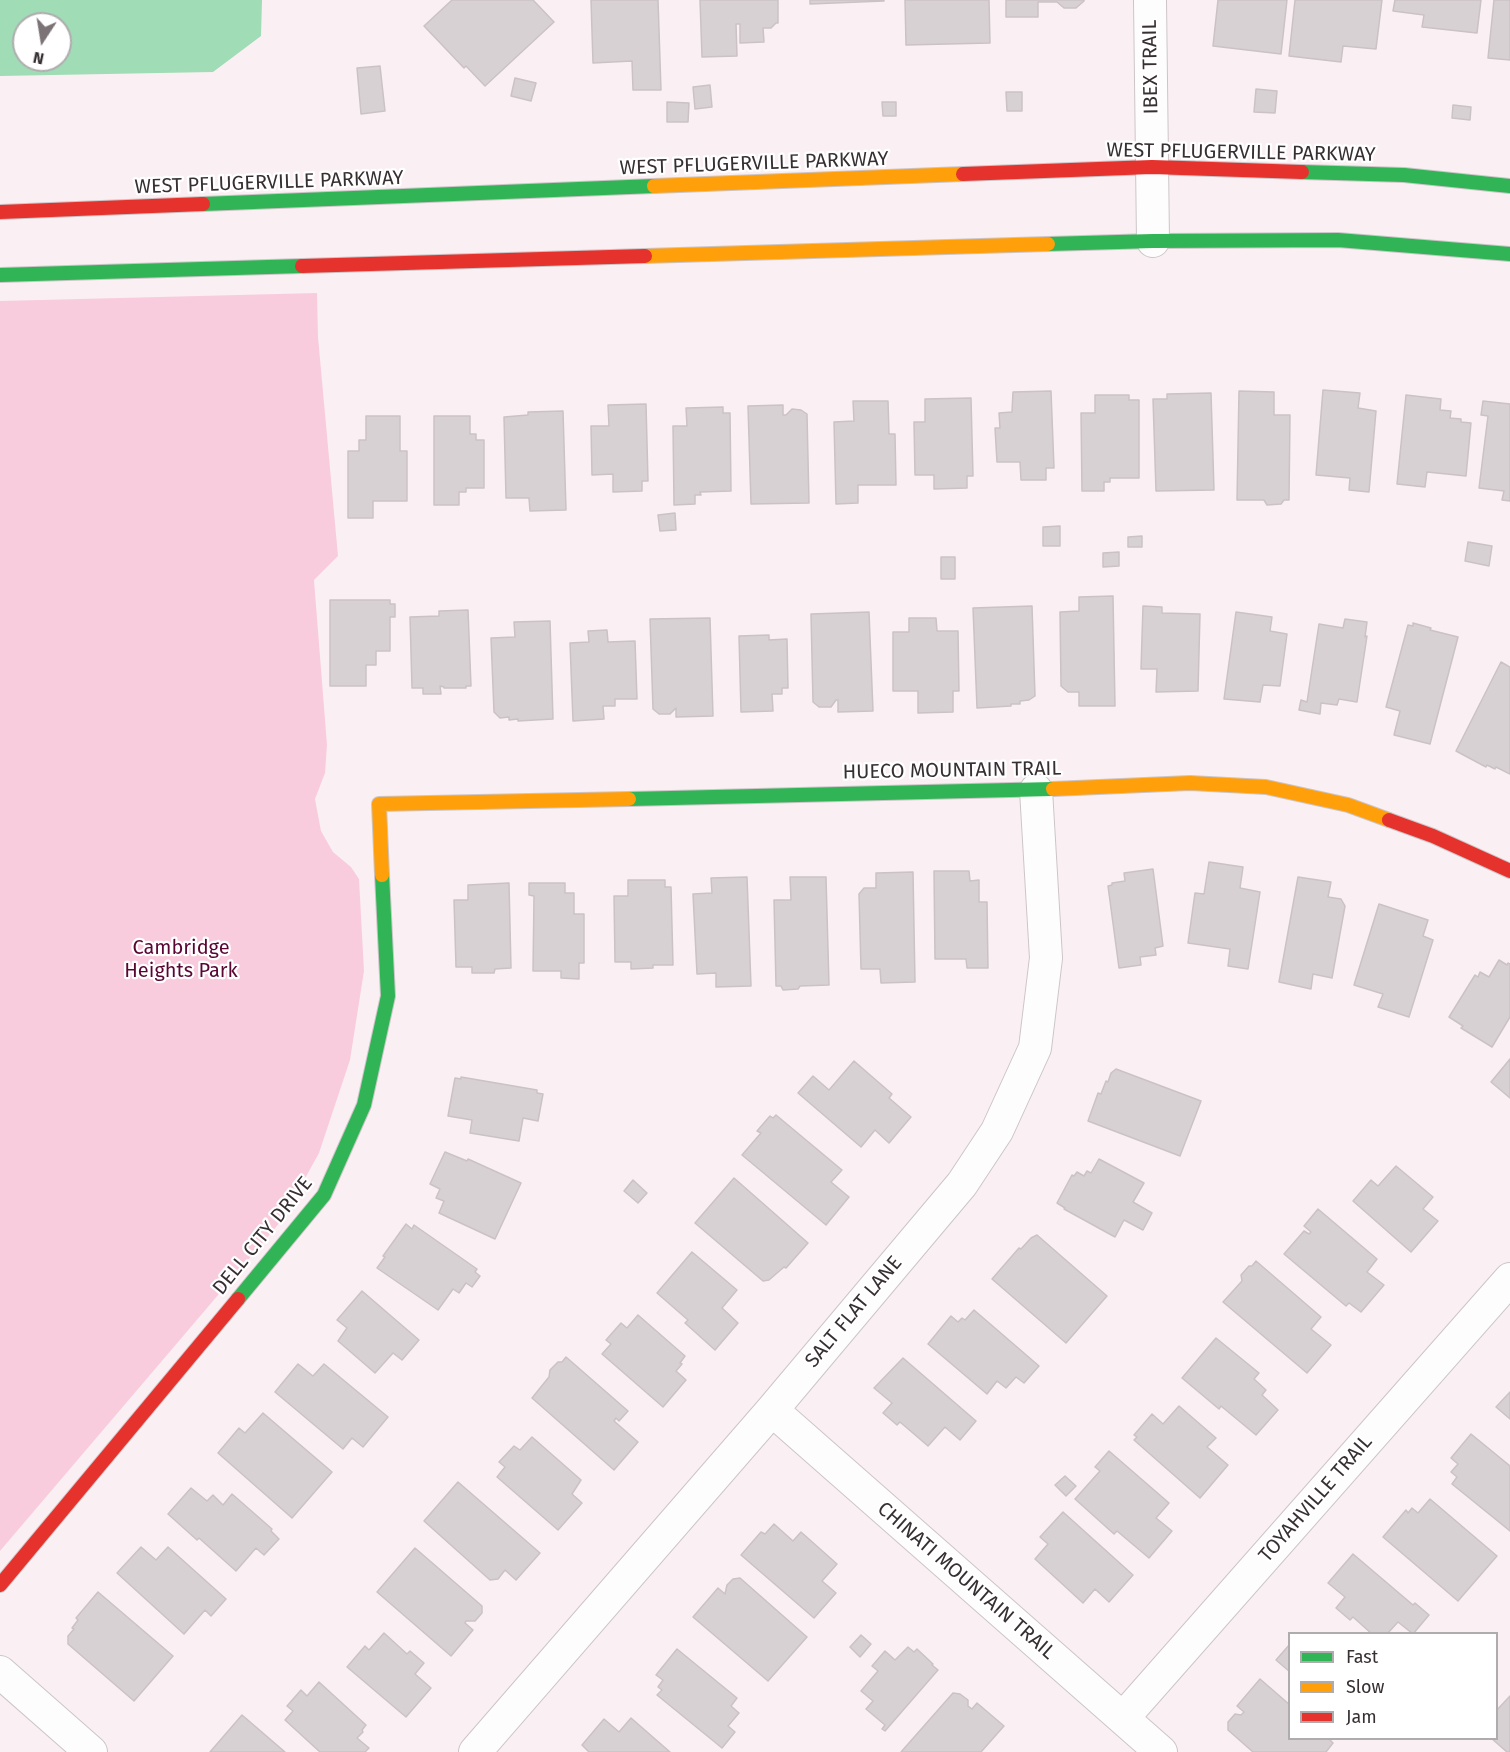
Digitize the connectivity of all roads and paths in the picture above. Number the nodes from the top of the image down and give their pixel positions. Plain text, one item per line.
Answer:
1 (1150, 0) edge
2 (1152, 167) junction
3 (1510, 186) edge
4 (0, 212) edge
5 (1153, 241) junction
6 (1510, 254) edge
7 (0, 275) edge
8 (1036, 790) junction
9 (379, 804) joint
10 (1510, 871) edge
11 (1510, 1279) edge
12 (772, 1410) junction
13 (0, 1585) edge
14 (0, 1672) edge
15 (1123, 1718) junction
16 (91, 1752) edge
17 (475, 1752) edge
18 (1161, 1752) edge

1 - 2 street, IBEX TRAIL
2 - 3 main road, WEST PFLUGERVILLE PARKWAY
2 - 4 main road, WEST PFLUGERVILLE PARKWAY
2 - 5 street, IBEX TRAIL
5 - 6 main road
5 - 7 main road
8 - 9 main road, HUECO MOUNTAIN TRAIL
8 - 10 main road, HUECO MOUNTAIN TRAIL
8 - 12 street, SALT FLAT LANE
9 - 13 main road, DELL CITY DRIVE
11 - 15 street, TOYAHVILLE TRAIL
12 - 15 street, CHINATI MOUNTAIN TRAIL
12 - 17 street, SALT FLAT LANE
14 - 16 street
15 - 18 street, CHINATI MOUNTAIN TRAIL

